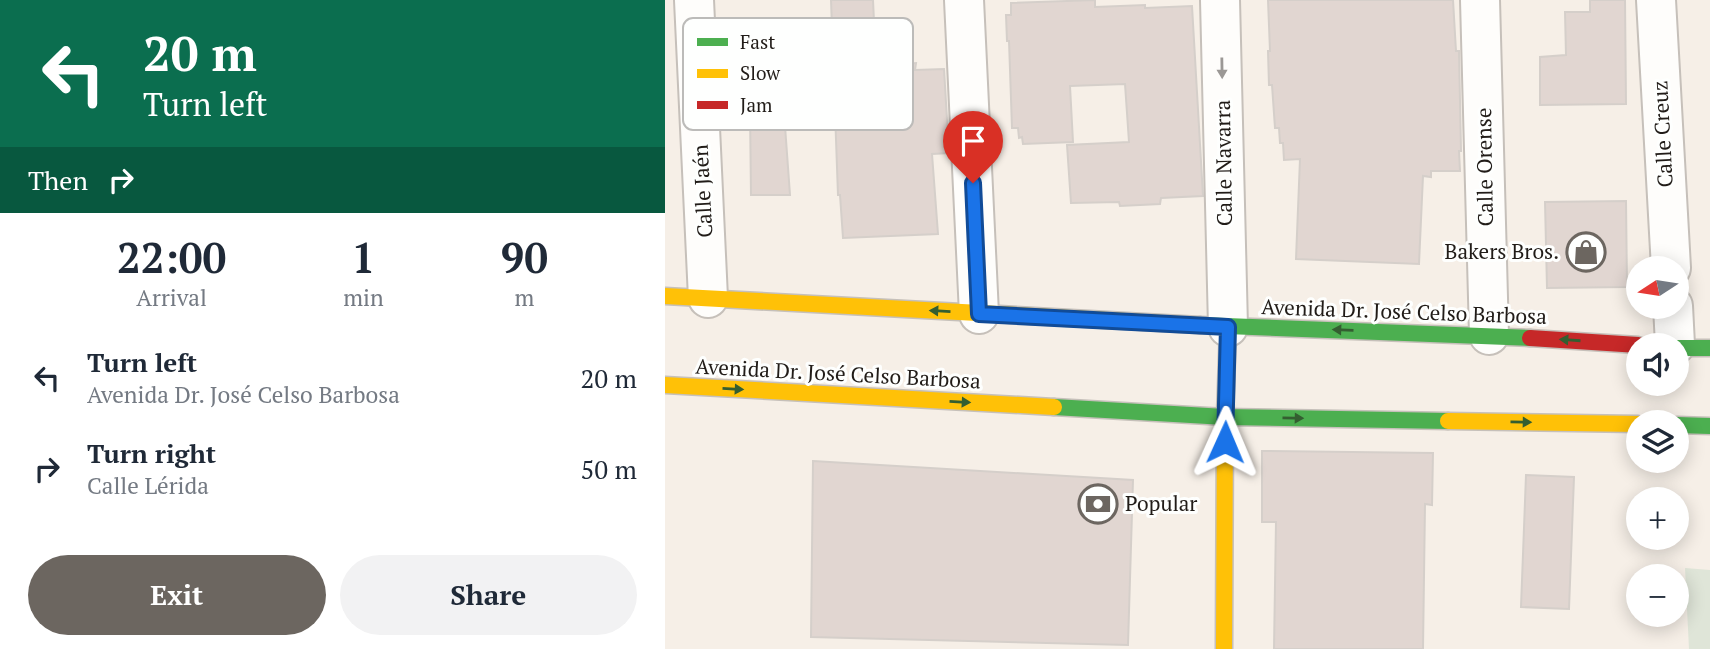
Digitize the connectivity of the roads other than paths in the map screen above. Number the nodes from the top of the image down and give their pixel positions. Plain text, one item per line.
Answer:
1 (694, 0) edge
2 (964, 0) edge
3 (1220, 0) edge
4 (1480, 0) edge
5 (1656, 0) edge
6 (695, 18) edge
7 (700, 130) edge
8 (1670, 256) edge
9 (665, 296) edge
10 (708, 298) junction
11 (979, 314) junction
12 (1228, 327) junction
13 (1489, 335) junction
14 (1626, 344) edge
15 (1689, 347) edge
16 (1710, 348) edge
17 (665, 386) edge
18 (1225, 417) junction
19 (1626, 424) edge
20 (1689, 425) edge
21 (1710, 426) edge
22 (1224, 649) edge

1 - 6 street, Calle Jaén
2 - 11 street
3 -> 12 street, Calle Navarra
4 - 13 street, Calle Orense
5 - 8 street, Calle Creuz
7 - 10 street, Calle Jaén
9 - 10 main road, Avenida Dr. José Celso Barbosa
11 -> 10 main road, Avenida Dr. José Celso Barbosa
11 - 12 main road, Avenida Dr. José Celso Barbosa
13 -> 12 main road, Avenida Dr. José Celso Barbosa
12 - 18 main road
14 -> 13 main road, Avenida Dr. José Celso Barbosa
15 - 16 main road
17 -> 18 main road, Avenida Dr. José Celso Barbosa
18 -> 19 main road, Avenida Dr. José Celso Barbosa
18 - 22 main road
20 - 21 main road

